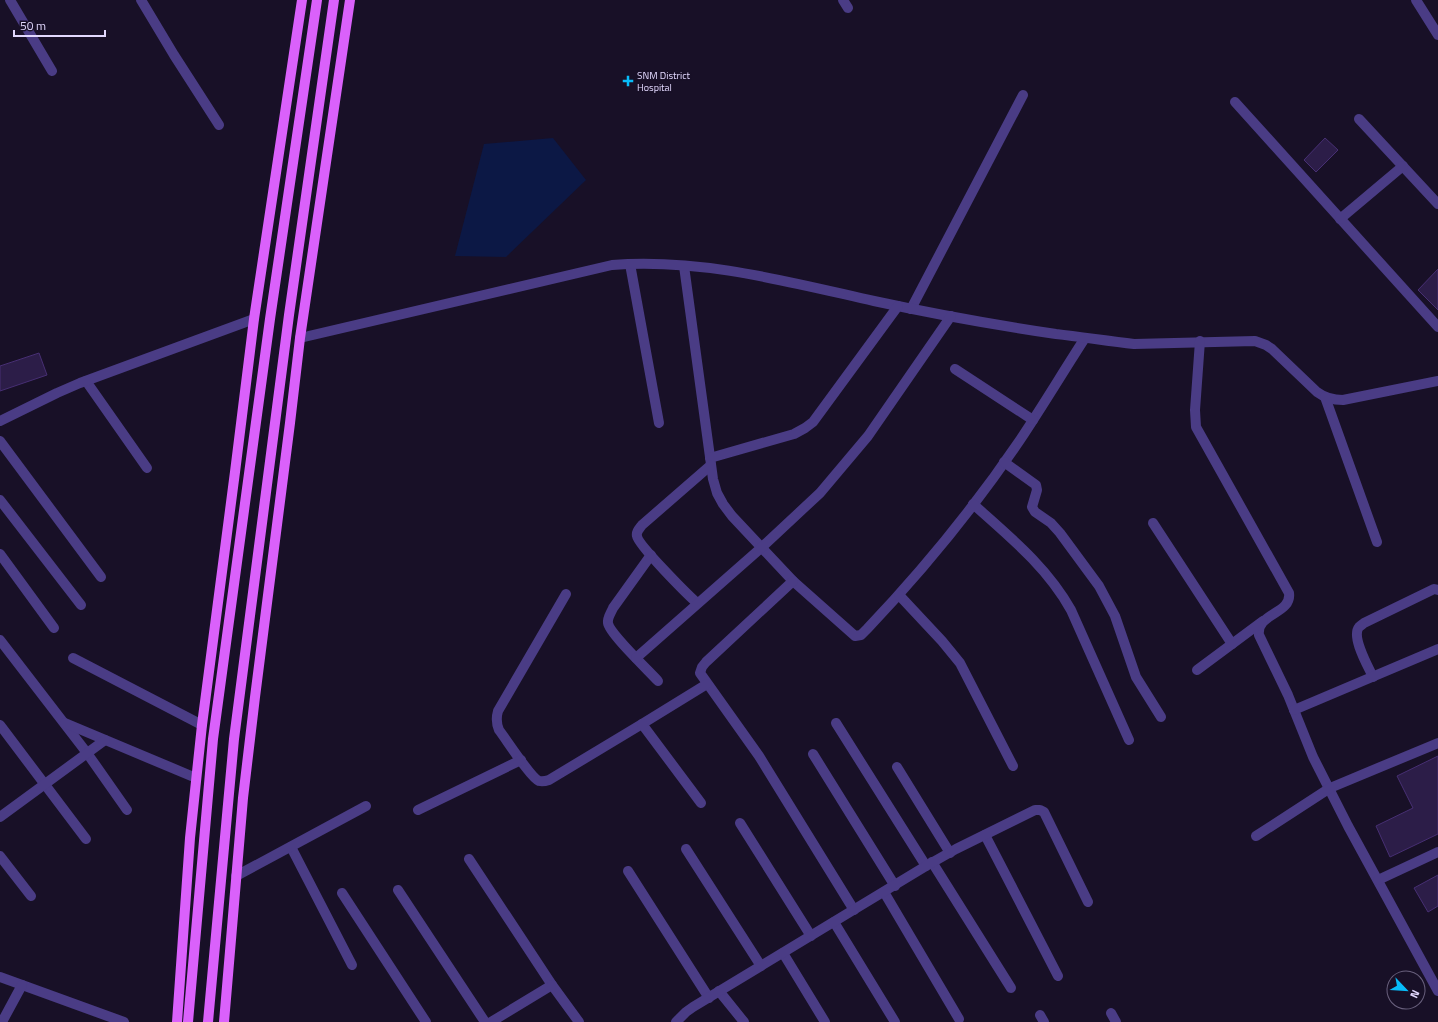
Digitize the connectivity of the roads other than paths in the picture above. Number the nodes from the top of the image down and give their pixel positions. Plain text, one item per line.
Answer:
1 (10, 0) edge
2 (141, 0) edge
3 (302, 0) edge
4 (317, 0) edge
5 (334, 0) edge
6 (350, 0) edge
7 (1416, 0) edge
8 (1438, 35) edge
9 (52, 71) dead end
10 (1023, 95) dead end
11 (1235, 102) dead end
12 (1360, 118) dead end
13 (219, 125) dead end
14 (1403, 166) junction
15 (1438, 204) edge
16 (1340, 219) junction
17 (630, 264) junction
18 (684, 266) junction
19 (898, 306) junction
20 (911, 309) junction
21 (951, 316) junction
22 (254, 319) junction
23 (1438, 328) edge
24 (300, 338) junction
25 (1085, 338) junction
26 (1200, 341) junction
27 (955, 369) dead end
28 (1438, 381) edge
29 (86, 382) junction
30 (1325, 397) junction
31 (1032, 420) junction
32 (0, 421) edge
33 (659, 423) dead end
34 (0, 441) edge
35 (711, 461) junction
36 (1004, 462) junction
37 (146, 468) dead end
38 (0, 500) edge
39 (973, 504) junction
40 (1153, 523) dead end
41 (1377, 542) dead end
42 (761, 548) junction
43 (0, 554) edge
44 (651, 555) junction
45 (101, 577) dead end
46 (793, 581) junction
47 (1438, 590) edge
48 (566, 594) dead end
49 (899, 595) junction
50 (697, 603) junction
51 (81, 605) dead end
52 (1264, 620) junction
53 (54, 628) dead end
54 (0, 640) edge
55 (1232, 644) junction
56 (1438, 649) edge
57 (73, 658) dead end
58 (636, 658) junction
59 (1197, 670) dead end
60 (1373, 677) junction
61 (658, 681) dead end
62 (706, 684) junction
63 (1294, 710) junction
64 (1161, 717) dead end
65 (63, 722) junction
66 (836, 723) dead end
67 (642, 724) junction
68 (202, 725) junction
69 (0, 726) edge
70 (105, 740) junction
71 (1129, 740) dead end
72 (1438, 743) edge
73 (87, 753) junction
74 (813, 754) dead end
75 (521, 760) junction
76 (1013, 766) dead end
77 (897, 767) dead end
78 (196, 778) junction
79 (45, 784) junction
80 (1330, 788) junction
81 (701, 803) dead end
82 (366, 806) dead end
83 (127, 810) dead end
84 (418, 810) dead end
85 (2, 813) edge
86 (740, 823) dead end
87 (985, 835) junction
88 (1256, 836) dead end
89 (86, 839) dead end
90 (291, 846) junction
91 (686, 849) dead end
92 (1438, 852) edge
93 (950, 853) junction
94 (0, 856) edge
95 (469, 859) dead end
96 (929, 864) junction
97 (628, 871) dead end
98 (236, 876) junction
99 (1378, 880) junction
100 (895, 886) junction
101 (398, 890) dead end
102 (884, 892) junction
103 (342, 893) dead end
104 (31, 896) dead end
105 (1088, 902) dead end
106 (854, 910) junction
107 (834, 922) junction
108 (811, 936) junction
109 (783, 953) junction
110 (352, 965) dead end
111 (761, 966) junction
112 (1058, 976) dead end
113 (0, 977) edge
114 (22, 985) junction
115 (552, 985) junction
116 (1011, 988) dead end
117 (719, 991) junction
118 (1438, 991) edge
119 (709, 998) junction
120 (959, 1019) dead end
121 (2, 1022) edge
122 (124, 1022) edge
123 (177, 1022) edge
124 (188, 1022) edge
125 (208, 1022) edge
126 (224, 1022) edge
127 (426, 1022) edge
128 (484, 1022) edge
129 (491, 1022) edge
130 (579, 1022) edge
131 (676, 1022) edge
132 (744, 1022) edge
133 (825, 1022) edge
134 (895, 1022) edge

1 - 9 street
2 - 13 street
3 - 22 main road
4 - 124 main road
5 - 125 main road
6 - 24 main road
7 - 8 street
10 - 20 street
11 - 16 street
12 - 14 street
14 - 15 street
14 - 16 street
16 - 23 street
17 - 18 street
17 - 24 street
17 - 33 street
18 - 19 street
18 - 35 street
19 - 20 street
19 - 35 street
20 - 21 street
21 - 25 street
21 - 42 street
22 - 29 street
22 - 68 main road
24 - 98 main road
25 - 26 street
25 - 31 street
26 - 30 street
26 - 52 street
27 - 31 street
28 - 30 street
29 - 32 street
29 - 37 street
30 - 41 street
31 - 36 street
34 - 45 street
35 - 42 street
35 - 44 street
36 - 39 street
36 - 64 street
38 - 51 street
39 - 49 street
39 - 71 street
40 - 55 street
42 - 46 street
42 - 50 street
43 - 53 street
44 - 50 street
44 - 58 street
46 - 49 street
46 - 62 street
47 - 60 street
48 - 75 street
49 - 76 street
50 - 58 street
52 - 55 street
52 - 63 street
54 - 65 street
55 - 59 street
56 - 60 street
57 - 68 street
58 - 61 street
60 - 63 street
62 - 67 street
62 - 106 street
63 - 80 street
65 - 70 street
65 - 73 street
66 - 96 street
67 - 75 street
67 - 81 street
68 - 78 main road
69 - 79 street
70 - 73 street
70 - 78 street
72 - 80 street
73 - 79 street
73 - 83 street
74 - 100 street
75 - 84 street
77 - 93 street
78 - 123 main road
79 - 85 street
79 - 89 street
80 - 88 street
80 - 99 street
82 - 90 street
86 - 108 street
87 - 93 street
87 - 105 street
87 - 112 street
90 - 98 street
90 - 110 street
91 - 111 street
92 - 99 street
93 - 96 street
94 - 104 street
95 - 115 street
96 - 100 street
96 - 116 street
97 - 119 street
98 - 126 main road
99 - 118 street
100 - 102 street
101 - 128 street
102 - 106 street
102 - 120 street
103 - 127 street
106 - 107 street
107 - 108 street
107 - 134 street
108 - 109 street
109 - 111 street
109 - 133 street
111 - 117 street
113 - 114 street
114 - 121 street
114 - 122 street
115 - 129 street
115 - 130 street
117 - 119 street
117 - 132 street
119 - 131 street

